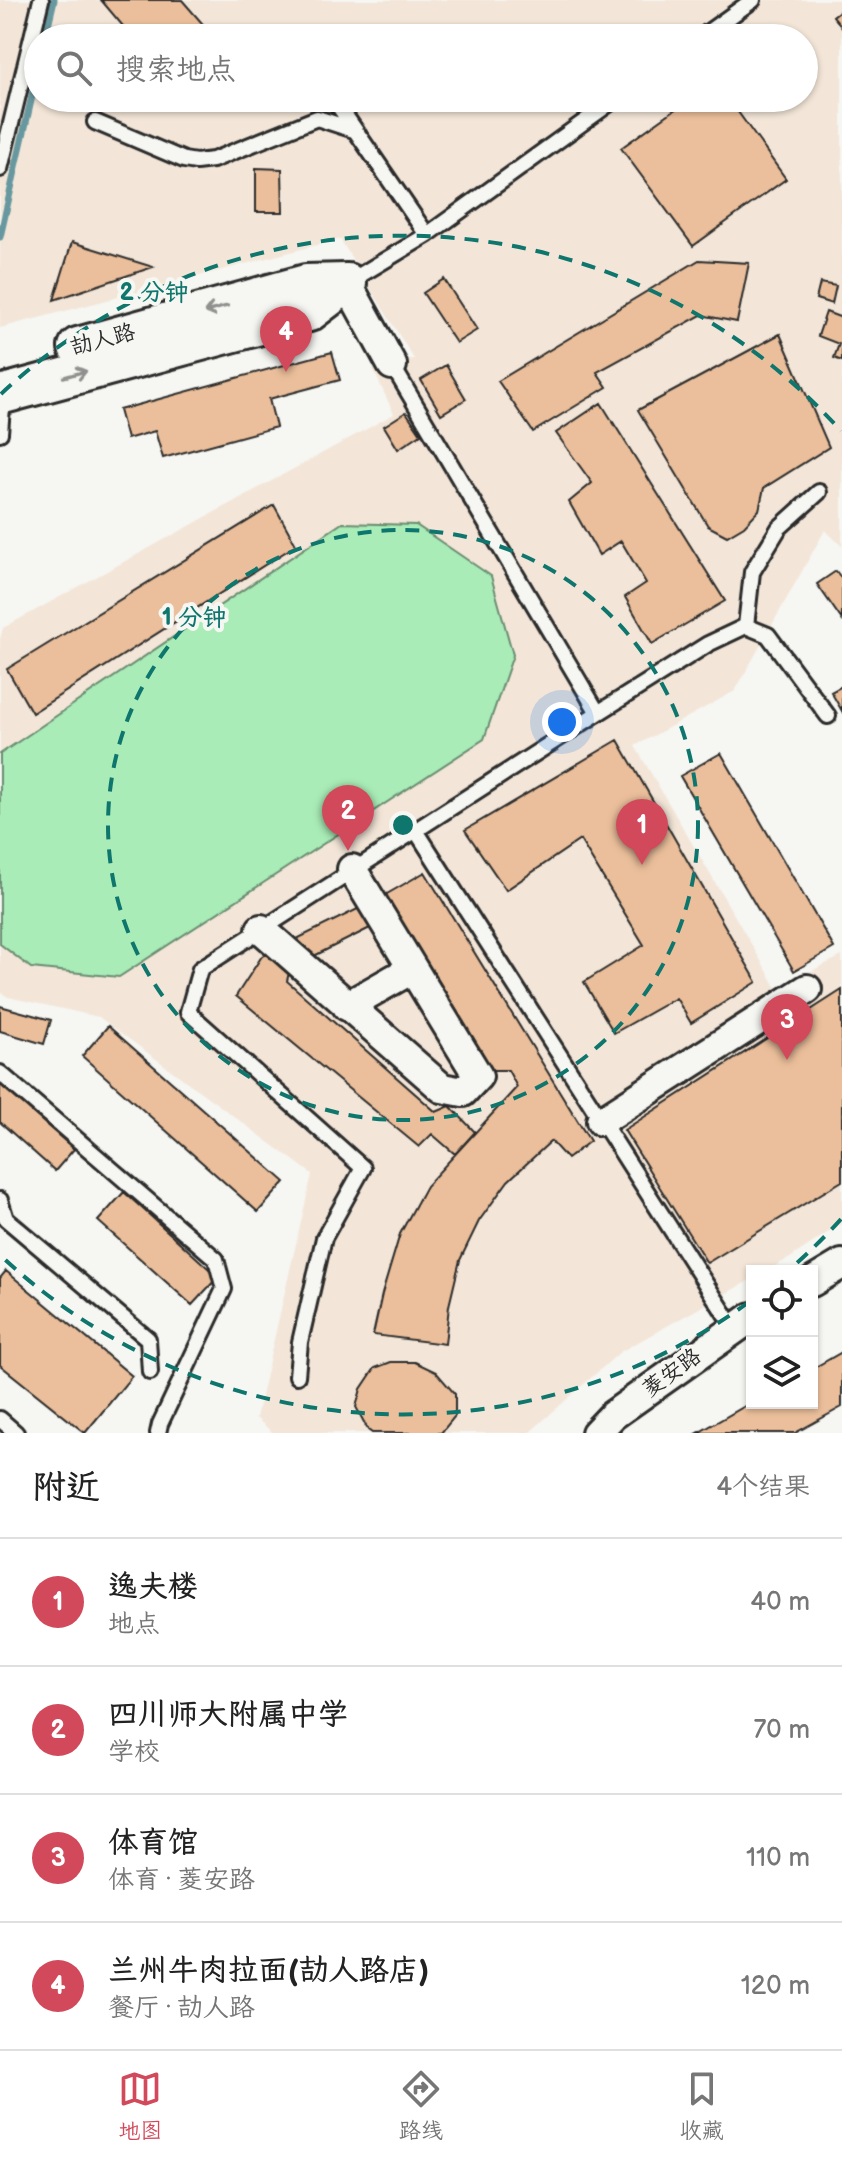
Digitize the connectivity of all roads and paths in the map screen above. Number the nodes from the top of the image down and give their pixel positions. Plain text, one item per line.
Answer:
1 (41, 0) edge
2 (753, 0) edge
3 (35, 24) edge
4 (720, 24) edge
5 (24, 70) edge
6 (342, 112) edge
7 (598, 112) edge
8 (95, 122) dead end
9 (354, 130) junction
10 (0, 169) edge
11 (427, 235) junction
12 (347, 283) junction
13 (392, 365) joint
14 (1, 385) edge
15 (0, 433) edge
16 (819, 492) dead end
17 (746, 626) junction
18 (598, 713) junction
19 (828, 716) dead end
20 (415, 829) junction
21 (352, 869) junction
22 (261, 929) junction
23 (412, 969) junction
24 (807, 989) dead end
25 (347, 1006) junction
26 (0, 1073) edge
27 (601, 1121) junction
28 (0, 1200) edge
29 (842, 1264) edge
30 (818, 1278) edge
31 (743, 1323) edge
32 (150, 1372) dead end
33 (297, 1376) dead end
34 (0, 1419) edge
35 (16, 1433) edge
36 (158, 1433) edge
37 (596, 1433) edge

1 - 3 lane
2 - 4 lane
5 - 10 lane
6 - 9 lane
7 - 11 lane
8 - 9 lane
9 - 11 lane
11 - 12 lane
12 - 13 street
12 - 14 street, 劼人路
13 - 18 lane
14 - 15 lane
16 - 17 lane
17 - 18 lane
17 - 19 lane
18 - 20 lane
20 - 21 lane
20 - 27 lane
21 - 22 lane
21 - 23 street
22 - 25 street
22 - 33 lane
23 - 25 street
23 - 25 street
24 - 27 street
26 - 36 lane
27 - 31 lane
28 - 32 lane
29 - 30 street
31 - 37 street, 菱安路
34 - 35 lane

